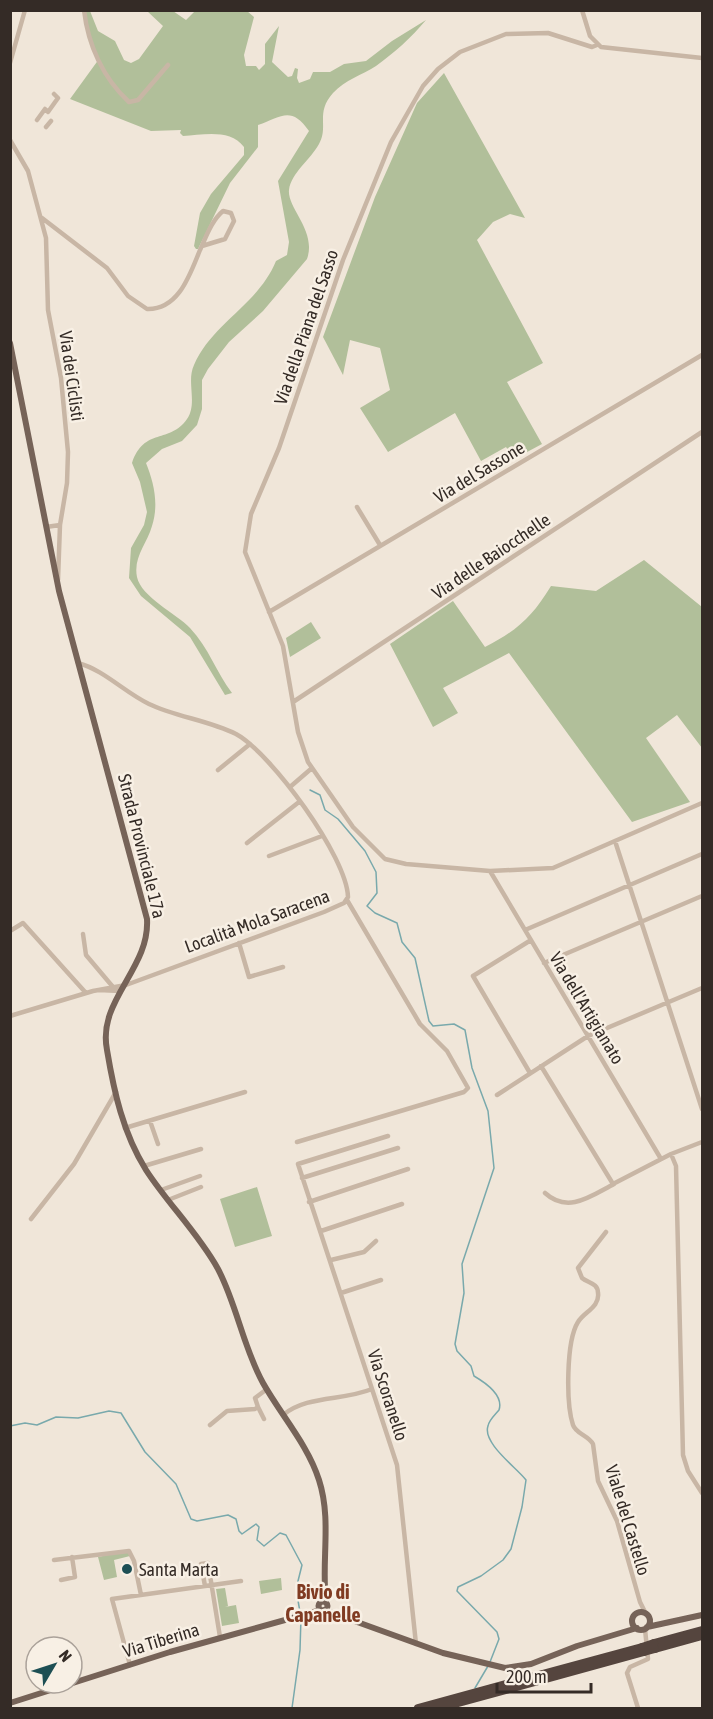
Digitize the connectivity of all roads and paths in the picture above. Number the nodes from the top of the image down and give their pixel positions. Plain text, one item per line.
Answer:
1 (26, 10) edge
2 (84, 10) edge
3 (582, 10) edge
4 (597, 45) junction
5 (702, 58) edge
6 (10, 63) edge
7 (168, 64) dead end
8 (54, 94) dead end
9 (37, 120) dead end
10 (51, 121) dead end
11 (46, 126) dead end
12 (10, 140) edge
13 (42, 218) junction
14 (202, 246) junction
15 (10, 343) edge
16 (702, 355) edge
17 (702, 432) edge
18 (357, 507) dead end
19 (60, 525) junction
20 (46, 528) junction
21 (380, 545) junction
22 (58, 586) junction
23 (269, 612) junction
24 (78, 663) junction
25 (293, 702) junction
26 (250, 744) junction
27 (312, 768) junction
28 (218, 770) dead end
29 (290, 787) junction
30 (299, 802) junction
31 (702, 803) edge
32 (322, 836) junction
33 (615, 841) junction
34 (248, 843) dead end
35 (702, 854) edge
36 (269, 856) dead end
37 (490, 871) junction
38 (629, 885) junction
39 (702, 896) edge
40 (347, 900) junction
41 (641, 920) junction
42 (525, 930) junction
43 (10, 931) edge
44 (83, 934) dead end
45 (531, 940) junction
46 (239, 943) junction
47 (544, 963) junction
48 (283, 967) dead end
49 (113, 987) junction
50 (122, 988) junction
51 (702, 988) edge
52 (97, 990) junction
53 (86, 993) junction
54 (668, 1002) junction
55 (10, 1016) edge
56 (588, 1036) junction
57 (541, 1066) junction
58 (530, 1073) junction
59 (116, 1092) junction
60 (245, 1092) dead end
61 (496, 1095) dead end
62 (702, 1109) edge
63 (150, 1121) junction
64 (125, 1128) junction
65 (388, 1136) dead end
66 (297, 1142) dead end
67 (702, 1142) edge
68 (158, 1144) dead end
69 (398, 1148) dead end
70 (201, 1149) dead end
71 (671, 1154) junction
72 (661, 1159) junction
73 (144, 1166) junction
74 (408, 1169) dead end
75 (200, 1176) dead end
76 (302, 1178) junction
77 (614, 1184) junction
78 (201, 1187) dead end
79 (161, 1190) junction
80 (545, 1193) dead end
81 (168, 1200) junction
82 (309, 1202) junction
83 (402, 1204) dead end
84 (31, 1219) dead end
85 (321, 1231) junction
86 (606, 1232) dead end
87 (376, 1241) dead end
88 (331, 1260) junction
89 (381, 1280) dead end
90 (341, 1293) junction
91 (267, 1389) junction
92 (372, 1389) junction
93 (258, 1407) junction
94 (283, 1415) junction
95 (264, 1419) dead end
96 (210, 1425) dead end
97 (702, 1493) edge
98 (72, 1557) junction
99 (54, 1560) dead end
100 (61, 1580) dead end
101 (241, 1581) dead end
102 (211, 1585) junction
103 (205, 1586) junction
104 (141, 1595) junction
105 (640, 1602) junction
106 (323, 1605) junction
107 (638, 1613) junction
108 (702, 1615) edge
109 (648, 1617) junction
110 (633, 1621) junction
111 (664, 1624) junction
112 (643, 1630) junction
113 (702, 1630) edge
114 (624, 1632) junction
115 (702, 1636) edge
116 (220, 1637) junction
117 (416, 1644) junction
118 (654, 1646) junction
119 (643, 1649) junction
120 (130, 1665) junction
121 (467, 1698) junction
122 (10, 1703) edge
123 (418, 1708) edge
124 (440, 1708) edge
125 (638, 1708) edge

1 - 6 street
2 - 7 street
3 - 4 street
4 - 5 street, Via della Piana del Sasso
4 - 23 street, Via della Piana del Sasso
8 - 9 street
10 - 11 street
12 - 13 street, Via dei Ciclisti
13 - 14 street
13 - 19 street, Via dei Ciclisti
14 - 14 street
15 - 20 main road, Strada Provinciale 17a
16 - 21 street, Via del Sassone
17 - 25 street, Via delle Baiocchelle
18 - 21 street
19 - 20 street
19 - 22 street, Via dei Ciclisti
20 - 22 main road, Strada Provinciale 17a
21 - 23 street, Via del Sassone
22 - 24 main road, Strada Provinciale 17a
23 - 25 street, Via della Piana del Sasso
24 - 26 street, Località Mola Saracena
24 - 50 main road, Strada Provinciale 17a
25 - 27 street, Via della Piana del Sasso
26 - 28 street
26 - 29 street, Località Mola Saracena
27 - 29 street
27 - 37 street, Via della Piana del Sasso
29 - 30 street, Località Mola Saracena
30 - 32 street, Località Mola Saracena
30 - 34 street
31 - 33 street, Via della Piana del Sasso
32 - 36 street
32 - 40 street, Località Mola Saracena
33 - 37 street, Via della Piana del Sasso
33 - 38 street
35 - 38 street
37 - 42 street, Via dell'Artigianato
38 - 41 street
38 - 42 street
39 - 41 street
40 - 46 street, Località Mola Saracena
40 - 66 street
41 - 47 street
41 - 54 street
42 - 45 street, Via dell'Artigianato
43 - 53 street
44 - 49 street
45 - 47 street, Via dell'Artigianato
45 - 58 street
46 - 48 street
46 - 50 street, Località Mola Saracena
47 - 56 street, Via dell'Artigianato
49 - 50 street
49 - 52 street
50 - 52 street
50 - 59 main road, Strada Provinciale 17a
51 - 54 street
52 - 53 street
53 - 55 street
54 - 56 street
54 - 62 street
56 - 57 street
56 - 72 street, Via dell'Artigianato
57 - 58 street
57 - 77 street
58 - 61 street
59 - 64 main road, Strada Provinciale 17a
59 - 84 street
60 - 63 street
63 - 64 street
63 - 68 street
64 - 73 main road, Strada Provinciale 17a
65 - 76 street, Via Scoranello
67 - 71 street
69 - 76 street
70 - 73 street
71 - 72 street
71 - 97 street
72 - 77 street
73 - 79 main road, Strada Provinciale 17a
74 - 82 street
75 - 79 street
76 - 82 street, Via Scoranello
77 - 80 street
78 - 81 street
79 - 81 main road, Strada Provinciale 17a
81 - 91 main road, Strada Provinciale 17a
82 - 85 street, Via Scoranello
83 - 85 street
85 - 88 street, Via Scoranello
86 - 105 street, Viale del Castello
87 - 88 street
88 - 90 street, Via Scoranello
89 - 90 street
90 - 92 street, Via Scoranello
91 - 93 street
91 - 94 main road, Strada Provinciale 17a
92 - 94 street
92 - 117 street, Via Scoranello
93 - 95 street
93 - 96 street
94 - 106 main road, Strada Provinciale 17a
98 - 99 street
98 - 100 street
98 - 104 street
101 - 102 street
102 - 103 street
102 - 103 street
102 - 116 street
103 - 104 street
104 - 120 street
105 - 107 street
105 - 109 street
106 - 116 main road, Via Tiberina
106 - 117 main road, Via Tiberina
107 - 109 main road
107 - 110 main road
108 - 111 main road
109 - 111 main road
109 - 112 main road
110 - 112 main road
110 - 114 main road
111 - 112 main road
112 - 114 main road
112 - 125 street
113 - 118 highway
114 - 117 main road, Via Tiberina
115 - 118 highway
116 - 120 main road, Via Tiberina
118 - 119 highway, bridge
119 - 121 highway
119 - 121 highway
120 - 122 main road, Via Tiberina
121 - 123 highway
121 - 124 highway

